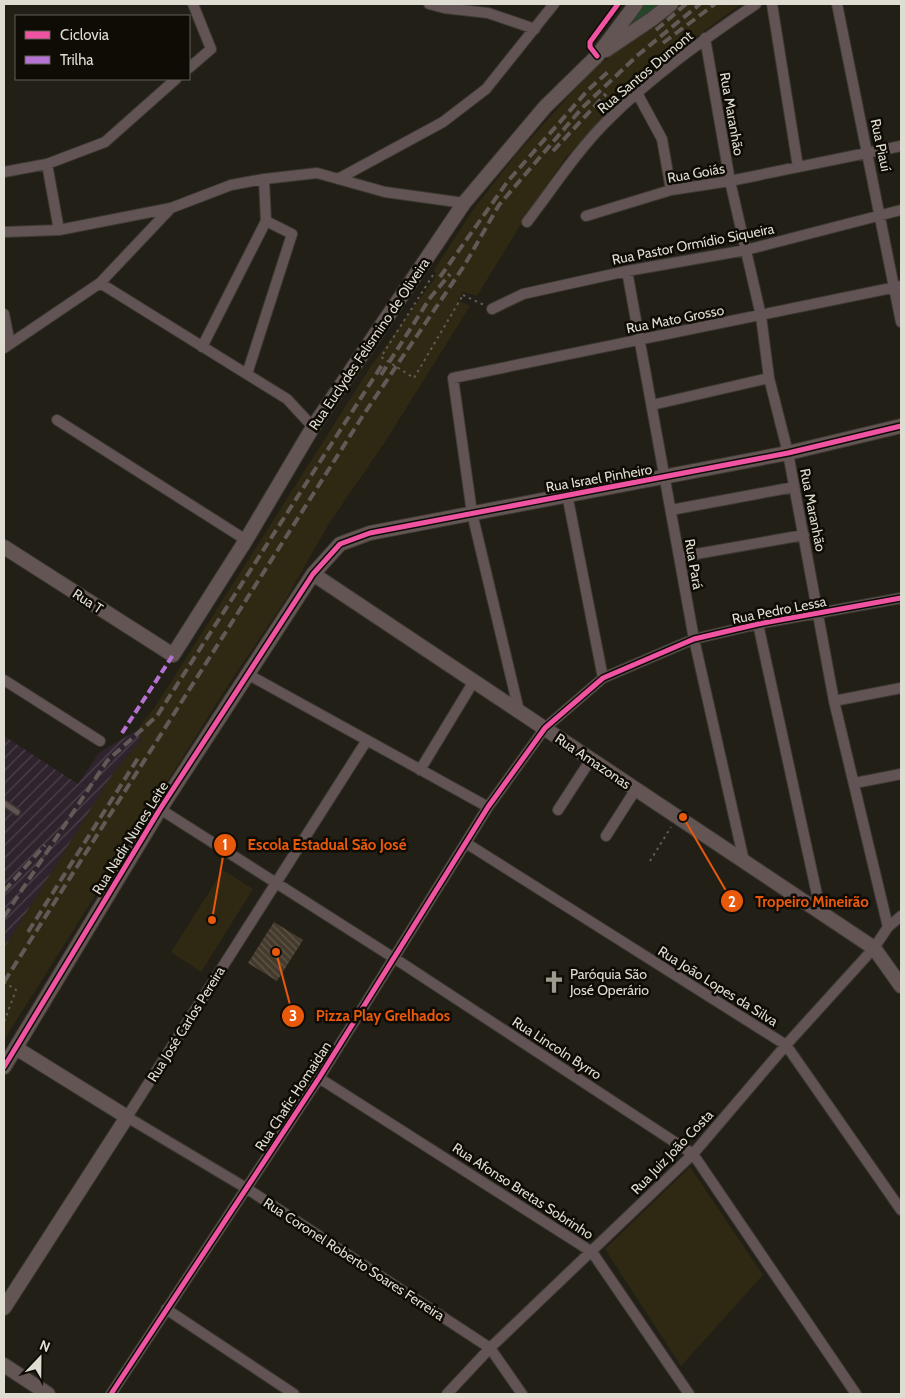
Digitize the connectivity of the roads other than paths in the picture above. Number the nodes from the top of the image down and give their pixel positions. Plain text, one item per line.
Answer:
1 (194, 4) edge
2 (429, 4) edge
3 (554, 4) edge
4 (636, 4) edge
5 (671, 4) edge
6 (756, 4) edge
7 (772, 4) edge
8 (837, 4) edge
9 (535, 29) junction
10 (705, 38) junction
11 (597, 56) junction
12 (190, 67) edge
13 (175, 80) edge
14 (637, 93) junction
15 (901, 146) edge
16 (869, 152) junction
17 (47, 164) junction
18 (798, 168) junction
19 (4, 172) edge
20 (264, 179) junction
21 (338, 179) junction
22 (730, 181) junction
23 (671, 190) junction
24 (464, 203) junction
25 (171, 208) junction
26 (901, 210) edge
27 (880, 214) junction
28 (586, 216) dead end
29 (266, 221) junction
30 (527, 222) dead end
31 (59, 230) junction
32 (4, 232) edge
33 (746, 250) junction
34 (627, 271) junction
35 (100, 283) junction
36 (898, 287) edge
37 (492, 309) road end
38 (4, 314) edge
39 (761, 316) junction
40 (901, 322) edge
41 (640, 340) junction
42 (7, 346) edge
43 (202, 347) junction
44 (247, 374) junction
45 (769, 378) junction
46 (652, 405) junction
47 (57, 420) dead end
48 (901, 426) edge
49 (313, 427) junction
50 (788, 453) junction
51 (666, 477) junction
52 (794, 488) junction
53 (567, 494) junction
54 (671, 510) junction
55 (472, 512) junction
56 (804, 535) junction
57 (246, 540) junction
58 (4, 547) edge
59 (679, 557) junction
60 (313, 574) junction
61 (901, 598) edge
62 (818, 613) junction
63 (758, 624) junction
64 (694, 639) junction
65 (173, 655) joint
66 (249, 675) junction
67 (603, 678) junction
68 (4, 680) edge
69 (474, 681) junction
70 (901, 688) edge
71 (834, 702) junction
72 (519, 711) junction
73 (545, 728) junction
74 (367, 740) junction
75 (100, 741) dead end
76 (590, 759) junction
77 (420, 770) junction
78 (901, 774) edge
79 (855, 784) junction
80 (636, 789) junction
81 (4, 804) edge
82 (488, 807) junction
83 (160, 809) junction
84 (558, 810) dead end
85 (17, 812) dead end
86 (606, 836) dead end
87 (466, 843) junction
88 (744, 861) junction
89 (276, 883) junction
90 (821, 912) junction
91 (901, 916) edge
92 (888, 927) junction
93 (874, 948) junction
94 (394, 958) junction
95 (901, 986) edge
96 (786, 1044) junction
97 (16, 1048) junction
98 (4, 1067) edge
99 (320, 1078) junction
100 (127, 1117) junction
101 (693, 1154) junction
102 (246, 1188) junction
103 (901, 1210) edge
104 (592, 1252) junction
105 (4, 1308) edge
106 (166, 1309) junction
107 (490, 1348) junction
108 (4, 1365) edge
109 (48, 1394) edge
110 (111, 1394) edge
111 (294, 1394) edge
112 (447, 1394) edge
113 (522, 1394) edge
114 (689, 1394) edge
115 (856, 1394) edge

1 - 12 street
2 - 9 street
3 - 9 street
4 - 11 street
5 - 11 street
6 - 10 street, Rua Santos Dumont
7 - 18 street
8 - 16 street, Rua Piauí
9 - 21 street
10 - 14 street, Rua Santos Dumont
10 - 22 street, Rua Maranhão
11 - 24 street, Rua Euclydes Felismino de Oliveira
13 - 17 street
14 - 23 street
14 - 30 street, Rua Santos Dumont
15 - 16 street, Rua Goiás
16 - 18 street, Rua Goiás
16 - 27 street, Rua Piauí
17 - 19 street
17 - 31 street
18 - 22 street, Rua Goiás
20 - 21 street
20 - 25 street
20 - 29 street
21 - 24 street
22 - 23 street, Rua Goiás
22 - 33 street, Rua Maranhão
23 - 28 street, Rua Goiás
24 - 49 street, Rua Euclydes Felismino de Oliveira
25 - 31 street
25 - 35 street
26 - 27 street, Rua Pastor Ormídio Siqueira
27 - 33 street, Rua Pastor Ormídio Siqueira
27 - 36 street, Rua Piauí
29 - 43 street
29 - 44 street
31 - 32 street
33 - 34 street, Rua Pastor Ormídio Siqueira
33 - 39 street, Rua Maranhão
34 - 37 street, Rua Pastor Ormídio Siqueira
34 - 41 street, Rua Pará
35 - 42 street
35 - 43 street
36 - 39 street, Rua Mato Grosso
36 - 40 street, Rua Piauí
38 - 42 street
39 - 41 street, Rua Mato Grosso
39 - 45 street, Rua Maranhão
41 - 46 street, Rua Pará
41 - 55 street, Rua Mato Grosso
43 - 44 street
44 - 49 street
45 - 46 street
45 - 50 street, Rua Maranhão
46 - 51 street, Rua Pará
47 - 57 street
48 - 50 street, Rua Israel Pinheiro
49 - 57 street, Rua Euclydes Felismino de Oliveira
50 - 51 street, Rua Israel Pinheiro
50 - 52 street, Rua Maranhão
51 - 53 street, Rua Israel Pinheiro
51 - 54 street, Rua Pará
52 - 54 street
52 - 56 street, Rua Maranhão
53 - 55 street, Rua Israel Pinheiro
53 - 67 street
54 - 59 street, Rua Pará
55 - 60 street, Rua Israel Pinheiro
55 - 72 street
56 - 59 street
56 - 62 street, Rua Maranhão
57 - 65 street, Rua Euclydes Felismino de Oliveira
58 - 65 street, Rua T
59 - 64 street, Rua Pará
60 - 66 street, Rua Nadir Nunes Leite
60 - 69 street, Rua Amazonas
61 - 62 street, Rua Pedro Lessa
62 - 63 street, Rua Pedro Lessa
62 - 71 street, Rua Maranhão
63 - 64 street, Rua Pedro Lessa
63 - 90 street
64 - 67 street, Rua Pedro Lessa
64 - 88 street, Rua Pará
66 - 74 street
66 - 83 street, Rua Nadir Nunes Leite
67 - 73 street, Rua Pedro Lessa
68 - 75 street
69 - 72 street, Rua Amazonas
69 - 77 street
70 - 71 street
71 - 79 street, Rua Maranhão
72 - 73 street, Rua Amazonas
73 - 76 street, Rua Amazonas
73 - 82 street, Rua Pedro Lessa
74 - 77 street
74 - 89 street, Rua José Carlos Pereira
76 - 80 street, Rua Amazonas
76 - 84 street
77 - 82 street
78 - 79 street
79 - 92 street, Rua Maranhão
80 - 86 street
80 - 88 street, Rua Amazonas
81 - 85 lane
82 - 87 street, Rua Chafic Homaidan
83 - 89 street, Rua Lincoln Byrro
83 - 97 street, Rua Nadir Nunes Leite
87 - 94 street, Rua Chafic Homaidan
87 - 96 street, Rua João Lopes da Silva
88 - 90 street, Rua Amazonas
89 - 94 street, Rua Lincoln Byrro
89 - 100 street, Rua José Carlos Pereira
90 - 93 street, Rua Amazonas
91 - 92 street, Rua Juiz João Costa
92 - 93 street, Rua Juiz João Costa
93 - 95 street
93 - 96 street, Rua Juiz João Costa
94 - 99 street, Rua Chafic Homaidan
94 - 101 street, Rua Lincoln Byrro
96 - 101 street, Rua Juiz João Costa
96 - 103 street, Rua João Lopes da Silva
97 - 98 street, Rua Nadir Nunes Leite
97 - 100 street, Rua Coronel Roberto Soares Ferreira
99 - 102 street, Rua Chafic Homaidan
99 - 104 street, Rua Afonso Bretas Sobrinho
100 - 102 street, Rua Coronel Roberto Soares Ferreira
100 - 105 street, Rua José Carlos Pereira
101 - 104 street, Rua Juiz João Costa
101 - 115 street, Rua Lincoln Byrro
102 - 106 street, Rua Chafic Homaidan
102 - 107 street, Rua Coronel Roberto Soares Ferreira
104 - 107 street, Rua Juiz João Costa
104 - 114 street, Rua Afonso Bretas Sobrinho
106 - 110 street, Rua Chafic Homaidan
106 - 111 street
107 - 112 street, Rua Juiz João Costa
107 - 113 street, Rua Coronel Roberto Soares Ferreira
108 - 109 street

